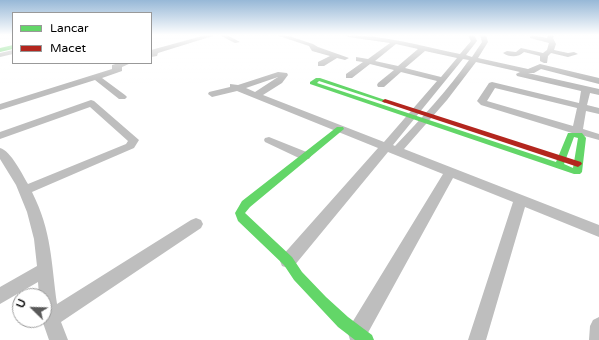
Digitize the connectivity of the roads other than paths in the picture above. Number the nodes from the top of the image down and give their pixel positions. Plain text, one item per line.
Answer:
1 (322, 51) edge
2 (380, 51) edge
3 (421, 51) edge
4 (435, 51) edge
5 (467, 51) edge
6 (480, 51) edge
7 (534, 51) edge
8 (549, 51) edge
9 (557, 51) edge
10 (12, 52) edge
11 (507, 53) dead end
12 (574, 54) dead end
13 (0, 55) edge
14 (336, 55) junction
15 (462, 57) junction
16 (345, 58) dead end
17 (359, 59) dead end
18 (475, 60) junction
19 (369, 61) junction
20 (321, 64) dead end
21 (112, 65) edge
22 (547, 68) junction
23 (400, 69) junction
24 (502, 70) dead end
25 (349, 76) dead end
26 (96, 77) junction
27 (443, 80) junction
28 (599, 81) edge
29 (381, 85) dead end
30 (235, 87) junction
31 (586, 89) junction
32 (599, 92) edge
33 (212, 94) dead end
34 (256, 95) junction
35 (122, 97) dead end
36 (0, 107) edge
37 (583, 108) junction
38 (599, 111) edge
39 (414, 114) junction
40 (426, 118) junction
41 (340, 129) junction
42 (577, 132) junction
43 (0, 136) edge
44 (599, 137) edge
45 (268, 140) dead end
46 (392, 148) junction
47 (0, 152) edge
48 (305, 156) junction
49 (561, 159) junction
50 (578, 160) joint
51 (450, 172) junction
52 (25, 190) junction
53 (520, 200) junction
54 (196, 224) dead end
55 (599, 231) edge
56 (288, 261) junction
57 (46, 269) junction
58 (47, 288) edge
59 (0, 296) edge
60 (52, 317) joint
61 (599, 326) edge
62 (362, 337) edge
63 (59, 340) edge
64 (477, 340) edge
65 (598, 340) edge

1 - 14 street
2 - 19 street
3 - 23 street
4 - 15 street
5 - 15 street
6 - 18 street
7 - 11 street
8 - 22 street
9 - 12 street
10 - 13 street
14 - 16 street
14 - 20 street
15 - 18 street
15 - 27 street
17 - 19 street
18 - 22 street
18 - 40 street
19 - 23 street
19 - 25 street
21 - 26 street
22 - 28 street
23 - 27 street
23 - 29 street
24 - 31 street
26 - 35 street
26 - 36 street
27 - 39 street
30 - 33 street
30 - 34 street
30 - 34 street
31 - 32 street
31 - 37 street
34 - 41 street
37 - 38 street
37 - 42 street
37 - 42 street
39 - 39 street
39 - 40 street
39 - 46 street
40 - 46 street
40 - 49 street
41 - 46 street
41 - 48 street
42 - 44 street
42 - 49 street
42 - 50 street
43 - 52 street
45 - 48 street
46 - 51 street
46 - 56 street
47 - 52 street
48 - 56 street
49 - 50 street
51 - 53 street
51 - 62 street
52 - 57 street
53 - 55 street
53 - 64 street
54 - 60 street
56 - 62 street
57 - 58 street
57 - 59 street
60 - 63 street
61 - 65 street

